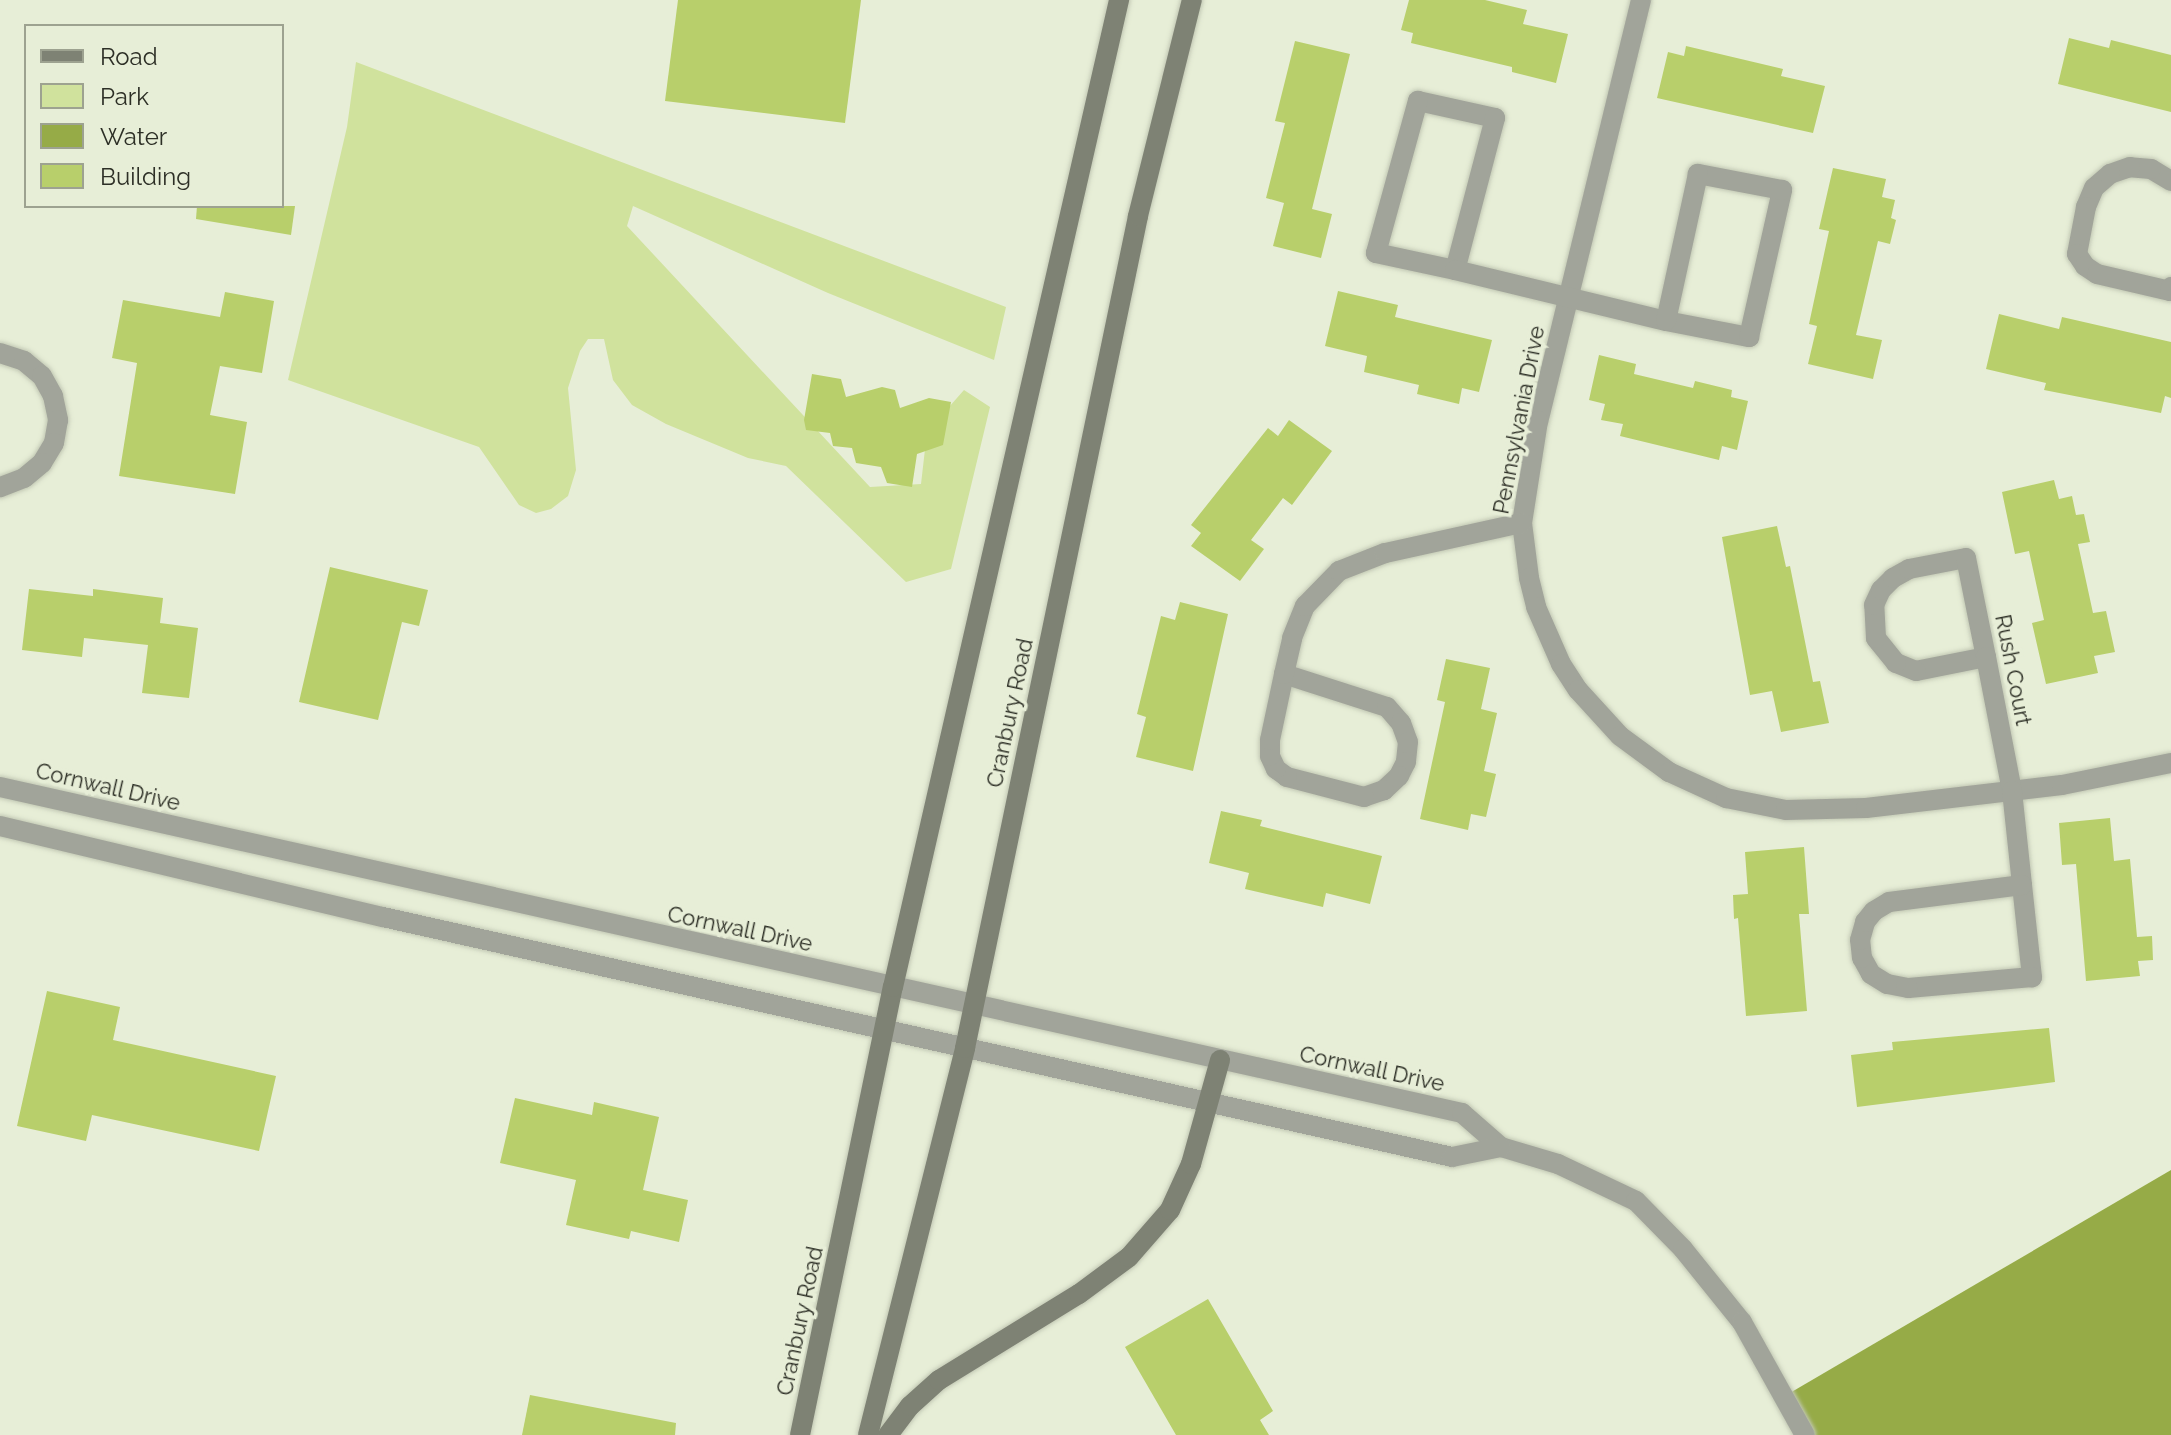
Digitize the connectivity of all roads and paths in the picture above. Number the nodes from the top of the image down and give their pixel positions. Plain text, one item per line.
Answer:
1 (1119, 0) edge
2 (1192, 0) edge
3 (1641, 0) edge
4 (2171, 181) edge
5 (1455, 270) junction
6 (2171, 290) edge
7 (1567, 297) junction
8 (1666, 321) junction
9 (0, 353) edge
10 (0, 487) edge
11 (1522, 523) junction
12 (1986, 657) junction
13 (1284, 674) junction
14 (2171, 763) edge
15 (0, 787) edge
16 (2012, 791) junction
17 (0, 826) edge
18 (2022, 885) junction
19 (893, 987) junction
20 (974, 1005) junction
21 (886, 1030) junction
22 (965, 1048) junction
23 (1220, 1060) junction
24 (1209, 1103) junction
25 (1501, 1147) junction
26 (800, 1435) edge
27 (868, 1435) edge
28 (888, 1435) edge
29 (1805, 1435) edge

1 - 19 main road, Cranbury Road
2 - 20 main road, Cranbury Road
3 - 7 street, Pennsylvania Drive
4 - 6 street
5 - 5 street
5 - 7 street
7 - 8 street
7 - 11 street, Pennsylvania Drive
8 - 8 street
9 - 10 street
11 - 13 street
11 - 16 street, Pennsylvania Drive
12 - 12 street, Rush Court
12 - 16 street, Rush Court
13 - 13 street
14 - 16 street, Pennsylvania Drive
15 - 19 street, Cornwall Drive
16 - 18 street, Rush Court
17 - 21 street
18 - 18 street, Rush Court
19 - 20 street, Cornwall Drive
19 - 21 main road, Cranbury Road
20 - 22 main road, Cranbury Road
20 - 23 street, Cornwall Drive
21 - 22 street
21 - 26 main road, Cranbury Road
22 - 24 street
22 - 27 main road, Cranbury Road
23 - 24 main road
23 - 25 street, Cornwall Drive
24 - 25 street
24 - 28 main road
25 - 29 street

